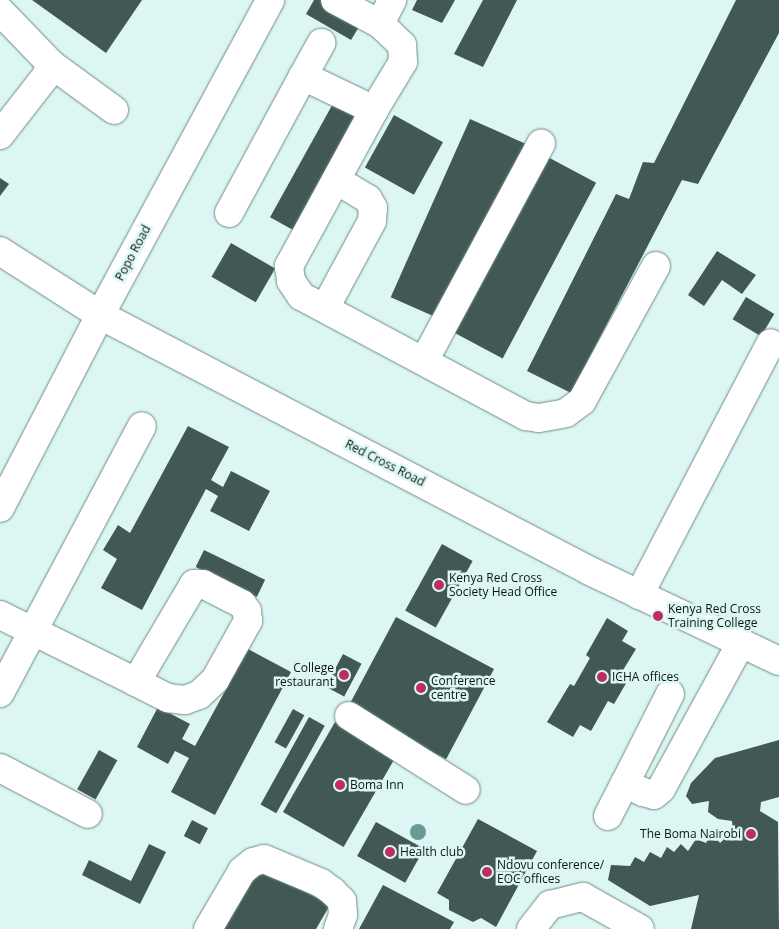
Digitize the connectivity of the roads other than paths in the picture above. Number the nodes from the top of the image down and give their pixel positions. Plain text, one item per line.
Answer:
1 (270, 0) edge
2 (336, 0) edge
3 (0, 12) edge
4 (386, 12) edge
5 (321, 43) dead end
6 (51, 64) junction
7 (303, 76) junction
8 (114, 110) dead end
9 (374, 110) junction
10 (0, 135) edge
11 (541, 144) dead end
12 (336, 180) junction
13 (228, 213) dead end
14 (0, 250) edge
15 (656, 266) dead end
16 (325, 308) junction
17 (100, 315) junction
18 (771, 343) dead end
19 (424, 362) junction
20 (142, 426) dead end
21 (0, 508) edge
22 (639, 595) junction
23 (0, 615) edge
24 (33, 631) junction
25 (741, 644) junction
26 (779, 661) edge
27 (136, 682) dead end
28 (0, 693) edge
29 (670, 694) dead end
30 (349, 716) dead end
31 (0, 768) edge
32 (624, 783) junction
33 (466, 790) dead end
34 (88, 814) dead end
35 (608, 816) dead end
36 (208, 929) edge
37 (338, 929) edge
38 (531, 929) edge
39 (640, 929) edge

1 - 17 street, Popo Road
2 - 4 street
3 - 6 street
4 - 9 street
5 - 7 street
6 - 8 street
6 - 10 street
7 - 9 street
7 - 13 street
9 - 12 street
11 - 19 street
12 - 16 street
12 - 16 street
14 - 17 street, Red Cross Road
15 - 19 street
16 - 19 street
17 - 21 street, Popo Road
17 - 22 street, Red Cross Road
18 - 22 street
20 - 24 street
22 - 25 street, Red Cross Road
23 - 24 street
24 - 27 street
24 - 28 street
25 - 26 street, Red Cross Road
25 - 32 street
29 - 32 street
30 - 33 street
31 - 34 street
32 - 35 street
36 - 37 street
38 - 39 street

